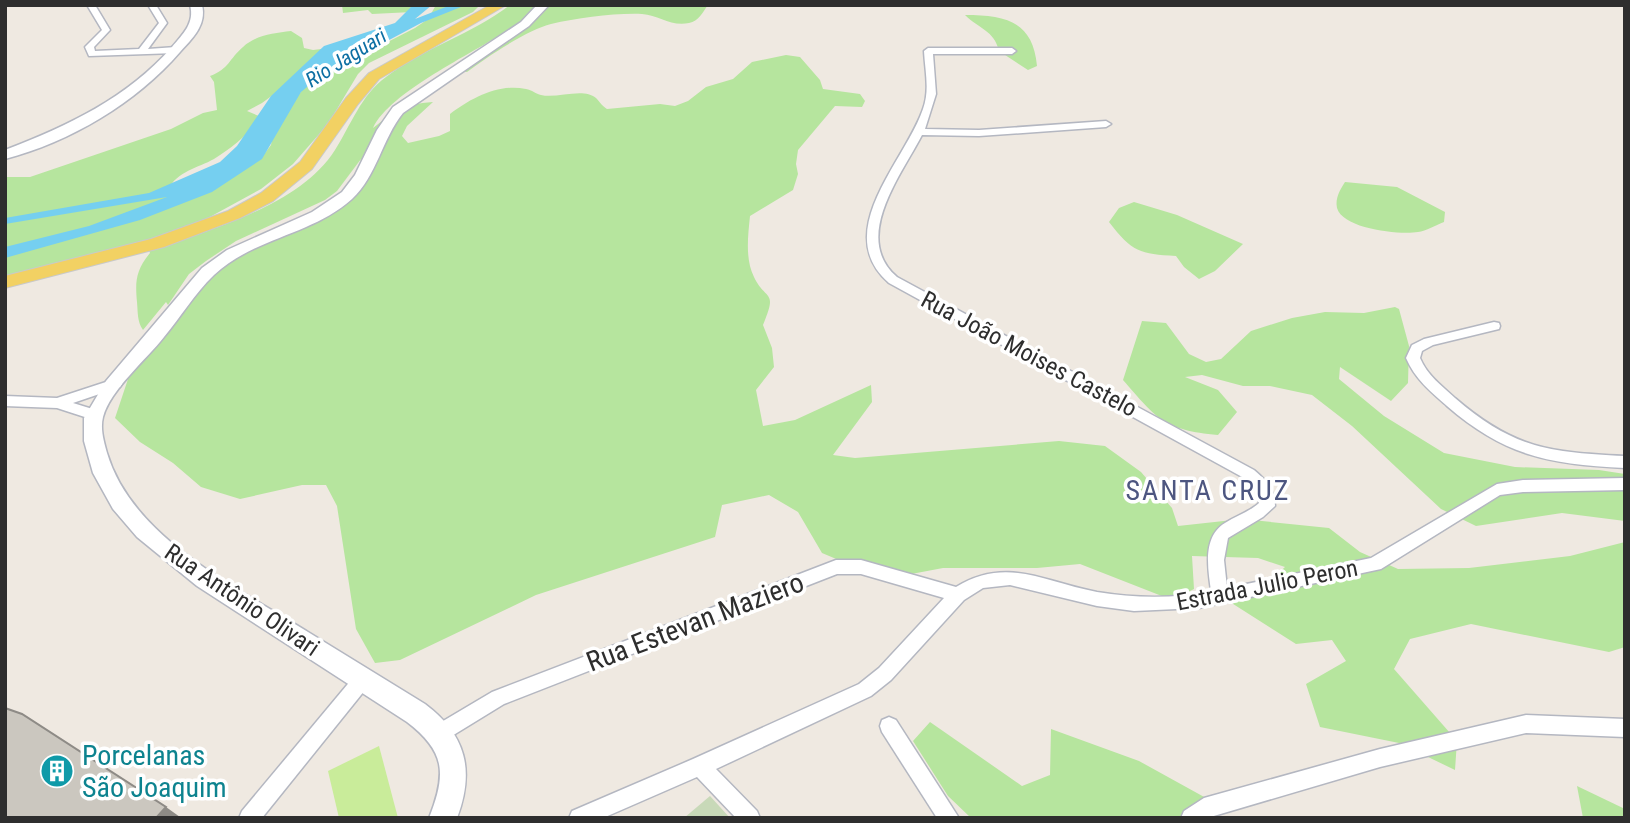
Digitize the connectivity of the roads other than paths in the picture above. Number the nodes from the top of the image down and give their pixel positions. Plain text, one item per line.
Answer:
1 (91, 5) edge
2 (152, 5) edge
3 (196, 5) edge
4 (491, 5) edge
5 (500, 5) edge
6 (544, 5) edge
7 (176, 50) junction
8 (1012, 51) dead end
9 (141, 52) junction
10 (1106, 124) dead end
11 (920, 132) junction
12 (5, 155) edge
13 (5, 276) edge
14 (5, 282) edge
15 (1494, 326) dead end
16 (114, 384) junction
17 (5, 401) edge
18 (57, 403) junction
19 (94, 415) junction
20 (1625, 462) edge
21 (1625, 484) edge
22 (958, 595) junction
23 (1220, 597) junction
24 (363, 679) junction
25 (889, 726) dead end
26 (1625, 728) edge
27 (440, 733) junction
28 (700, 766) junction
29 (249, 818) edge
30 (443, 818) edge
31 (579, 818) edge
32 (750, 818) edge
33 (949, 818) edge
34 (1191, 818) edge

1 - 9 street
2 - 9 street
3 - 7 street
4 - 13 main road
5 - 14 main road
6 - 16 street
7 - 9 street
7 - 12 street
8 - 11 street, Rua João Moises Castelo
10 - 11 street
11 - 23 street, Rua João Moises Castelo
15 - 20 street
16 - 18 street
16 - 19 street
17 - 18 street
18 - 19 street
19 - 24 street, Rua Antônio Olivari
21 - 23 street, Estrada Julio Peron
22 - 23 street, Estrada Julio Peron
22 - 27 street, Rua Estevan Maziero
22 - 28 street, Estrada Julio Peron
24 - 27 street, Rua Antônio Olivari
24 - 29 street
25 - 33 street
26 - 34 street
27 - 30 street, Rua Antônio Olivari
28 - 31 street, Estrada Julio Peron
28 - 32 street

